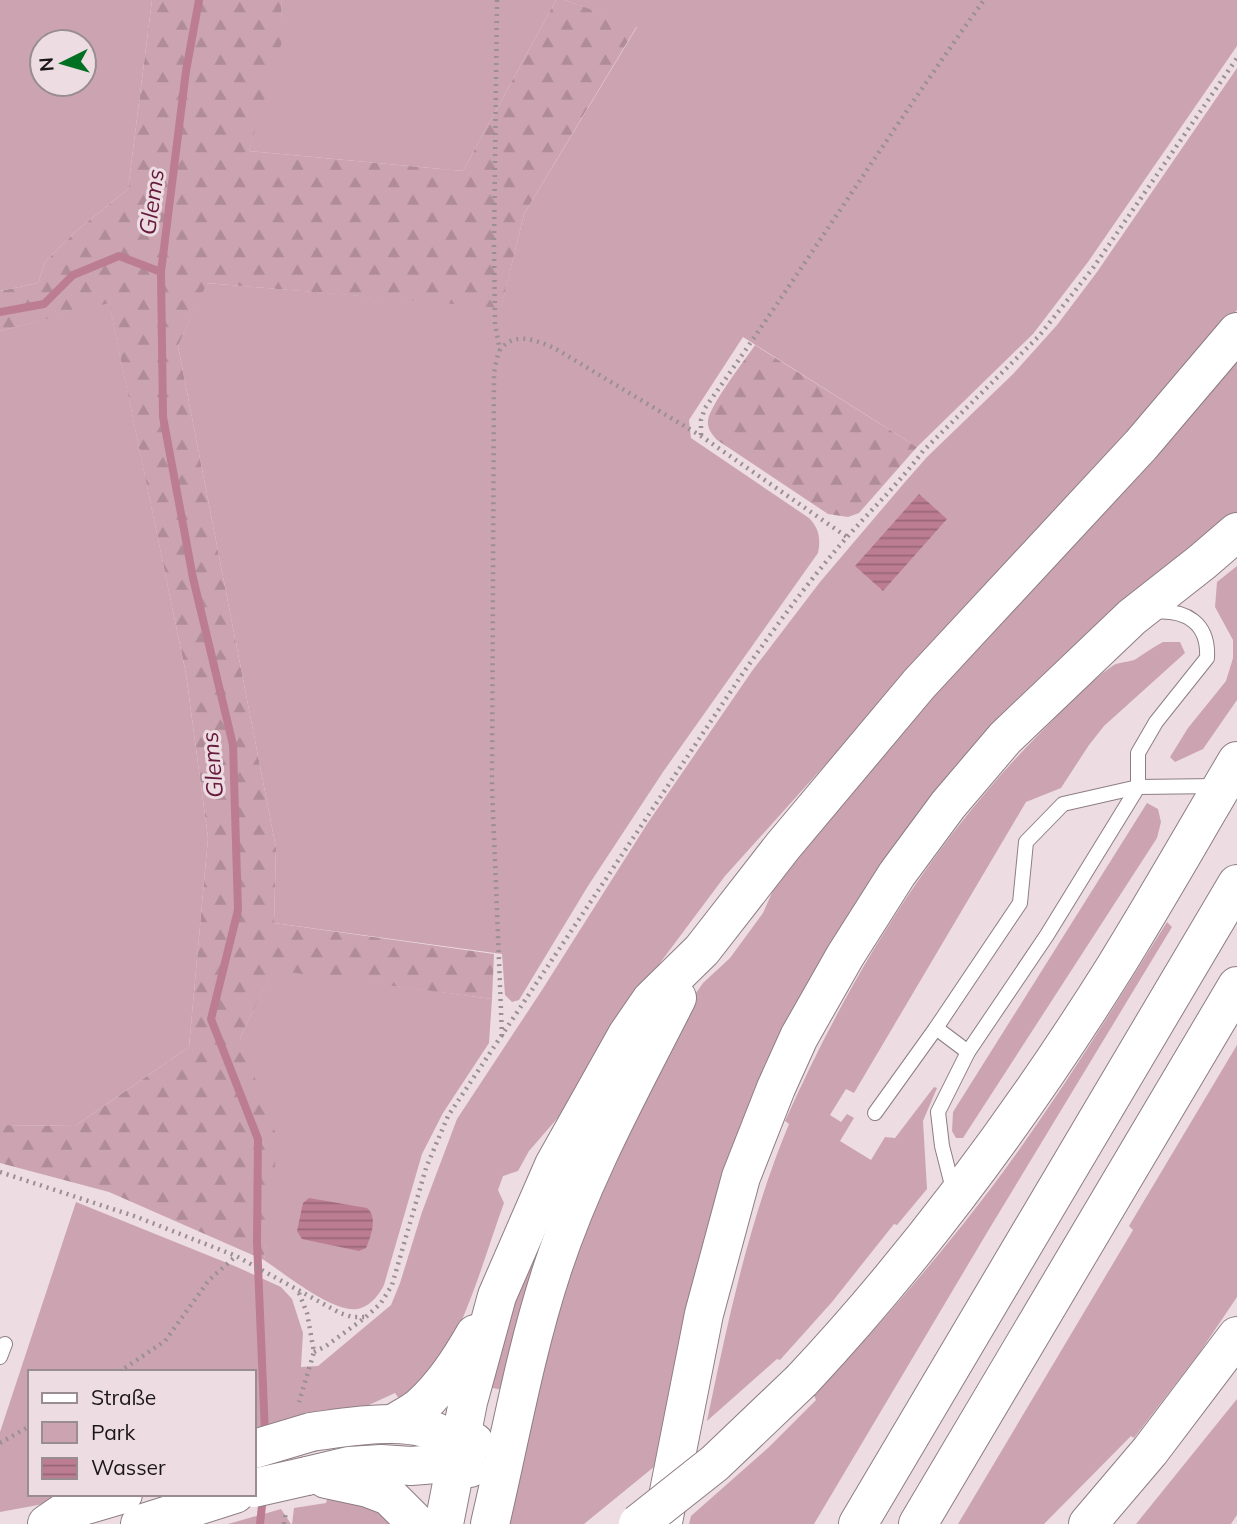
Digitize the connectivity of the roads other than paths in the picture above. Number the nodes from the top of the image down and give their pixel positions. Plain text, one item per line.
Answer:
1 (1237, 332) edge
2 (1237, 532) edge
3 (1132, 617) junction
4 (1230, 774) edge
5 (1138, 786) junction
6 (1237, 884) edge
7 (702, 950) junction
8 (1237, 986) edge
9 (936, 1028) junction
10 (968, 1052) junction
11 (875, 1113) dead end
12 (956, 1199) junction
13 (497, 1296) junction
14 (1237, 1336) edge
15 (519, 1401) junction
16 (393, 1424) junction
17 (256, 1448) edge
18 (458, 1452) junction
19 (307, 1476) junction
20 (256, 1489) edge
21 (116, 1496) edge
22 (229, 1496) edge
23 (47, 1524) edge
24 (140, 1524) edge
25 (417, 1524) edge
26 (444, 1524) edge
27 (489, 1524) edge
28 (638, 1524) edge
29 (662, 1524) edge
30 (858, 1524) edge
31 (918, 1524) edge
32 (1088, 1524) edge

1 - 7 main road
2 - 3 main road
3 - 5 lane
3 - 29 main road
4 - 5 lane
4 - 12 main road
5 - 9 lane
5 - 10 lane
6 - 30 main road
7 - 13 main road
7 - 15 main road
8 - 31 main road
9 - 10 lane
9 - 11 lane
10 - 12 lane
12 - 28 main road, bridge
13 - 16 main road
13 - 18 main road
14 - 32 main road
15 - 18 main road
15 - 27 main road
16 - 17 main road, bridge
16 - 18 main road
18 - 19 main road
18 - 26 main road
18 - 27 main road
19 - 20 main road, bridge
19 - 25 main road
21 - 23 main road
22 - 24 main road

